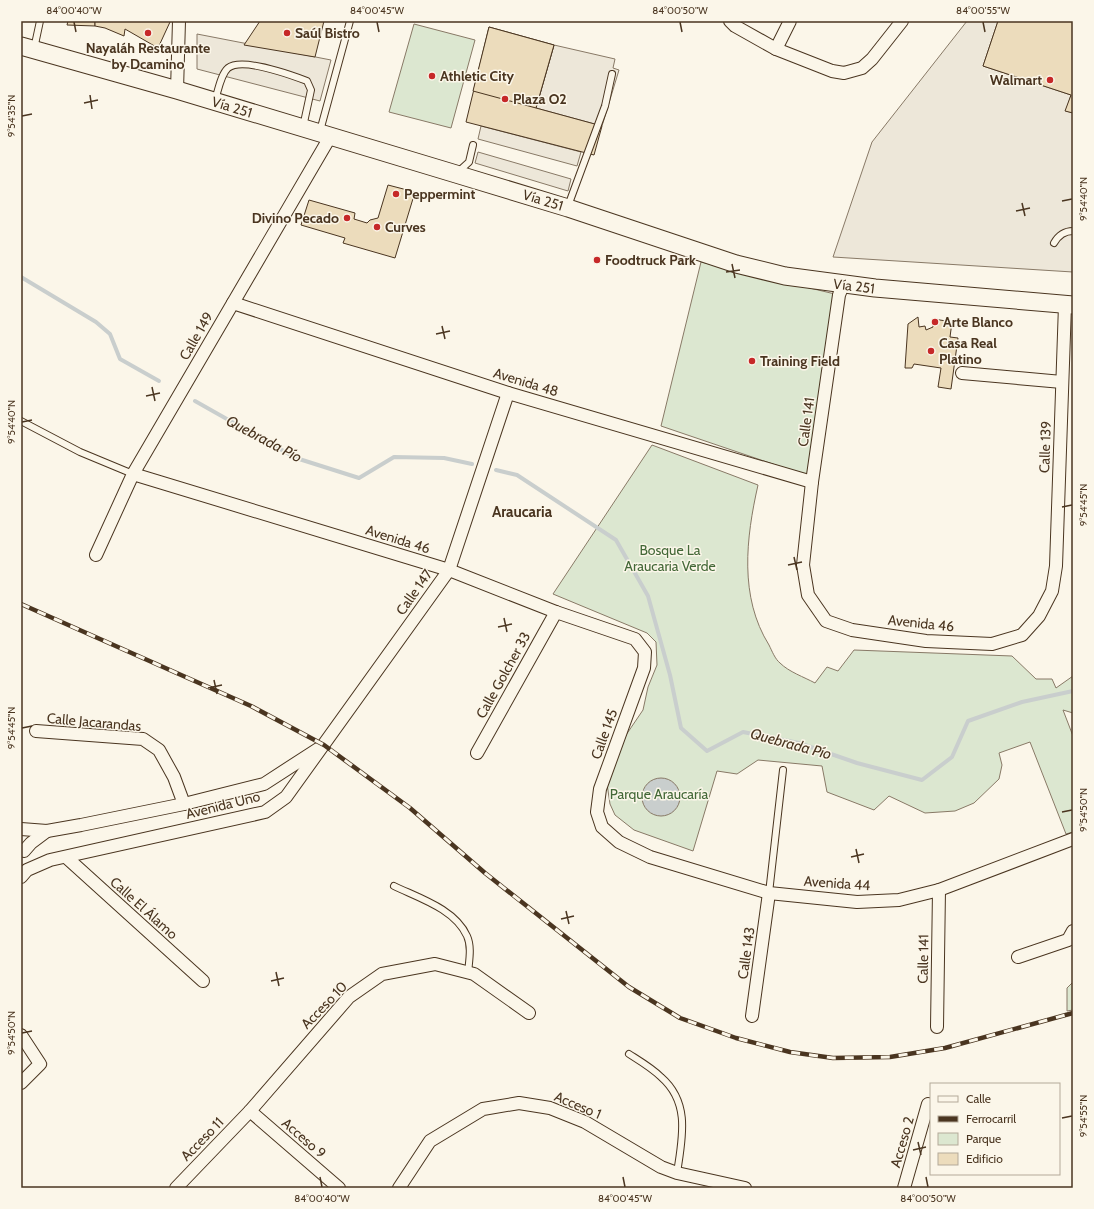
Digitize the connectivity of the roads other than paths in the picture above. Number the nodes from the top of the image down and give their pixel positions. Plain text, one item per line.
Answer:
1 (40, 21) edge
2 (179, 21) edge
3 (350, 21) edge
4 (730, 21) edge
5 (790, 21) edge
6 (902, 21) edge
7 (28, 48) edge
8 (776, 49) junction
9 (612, 74) dead end
10 (177, 90) junction
11 (214, 102) junction
12 (303, 129) junction
13 (325, 135) junction
14 (473, 145) dead end
15 (456, 174) junction
16 (568, 208) junction
17 (1073, 231) edge
18 (1054, 243) dead end
19 (843, 285) junction
20 (233, 303) junction
21 (1069, 305) edge
22 (962, 373) dead end
23 (1062, 382) junction
24 (508, 393) junction
25 (21, 421) edge
26 (133, 474) junction
27 (812, 482) junction
28 (96, 555) dead end
29 (803, 565) joint
30 (449, 570) junction
31 (1052, 591) joint
32 (556, 612) junction
33 (645, 652) joint
34 (36, 731) dead end
35 (324, 745) junction
36 (477, 753) dead end
37 (783, 770) dead end
38 (184, 804) junction
39 (602, 827) joint
40 (21, 830) edge
41 (47, 831) junction
42 (1073, 839) edge
43 (23, 850) edge
44 (66, 856) junction
45 (50, 860) junction
46 (24, 873) edge
47 (394, 886) dead end
48 (939, 890) junction
49 (769, 893) junction
50 (1073, 931) edge
51 (1018, 956) dead end
52 (468, 973) junction
53 (202, 981) dead end
54 (529, 1013) dead end
55 (752, 1016) dead end
56 (937, 1027) dead end
57 (21, 1035) edge
58 (629, 1054) dead end
59 (21, 1083) edge
60 (928, 1104) dead end
61 (250, 1111) junction
62 (677, 1172) junction
63 (176, 1188) edge
64 (339, 1188) edge
65 (399, 1188) edge
66 (745, 1188) edge
67 (904, 1188) edge

1 - 7 lane
2 - 10 street
3 - 13 lane
4 - 8 street
5 - 8 street
6 - 8 street
7 - 10 main road, Vía 251
9 - 16 lane
10 - 11 main road, Vía 251
11 - 12 main road, Vía 251
11 - 12 lane
12 - 13 main road, Vía 251
13 - 15 main road, Vía 251
13 - 20 street, Calle 149
14 - 15 lane
15 - 16 main road, Vía 251
16 - 19 main road, Vía 251
17 - 18 lane
19 - 21 main road, Vía 251
19 - 27 street, Calle 141
20 - 24 street, Avenida 48
20 - 26 street, Calle 149
21 - 23 street, Calle 139
22 - 23 street
23 - 31 street, Calle 139
24 - 27 street, Avenida 48
24 - 30 street, Calle 147
25 - 26 lane
26 - 28 street, Calle 149
26 - 30 street, Avenida 46
27 - 29 street, Calle 141
29 - 31 street, Avenida 46
30 - 32 street, Avenida 46
30 - 35 street, Calle 147
32 - 33 street, Avenida 46
32 - 36 street, Calle Golcher 33
33 - 39 street, Calle 145
34 - 38 street, Calle Jacarandas
35 - 38 street, Avenida Uno
35 - 44 street, Avenida Uno
37 - 49 lane
38 - 41 street, Avenida Uno
39 - 49 street, Avenida 44
40 - 41 street, Avenida Uno
41 - 43 street
42 - 48 street, Avenida 44
43 - 45 street
43 - 46 street, Avenida Uno
44 - 45 street, Avenida Uno
44 - 53 street, Calle El Álamo
45 - 46 street, Avenida Uno
47 - 52 lane
48 - 49 street, Avenida 44
48 - 56 street, Calle 141
49 - 55 street, Calle 143
50 - 51 street
52 - 54 street, Acceso 10
52 - 61 street, Acceso 10
57 - 59 street
58 - 62 lane
60 - 67 street, Acceso 2
61 - 63 street, Acceso 11
61 - 64 street, Acceso 9
62 - 65 street, Acceso 1
62 - 66 street, Acceso 1

